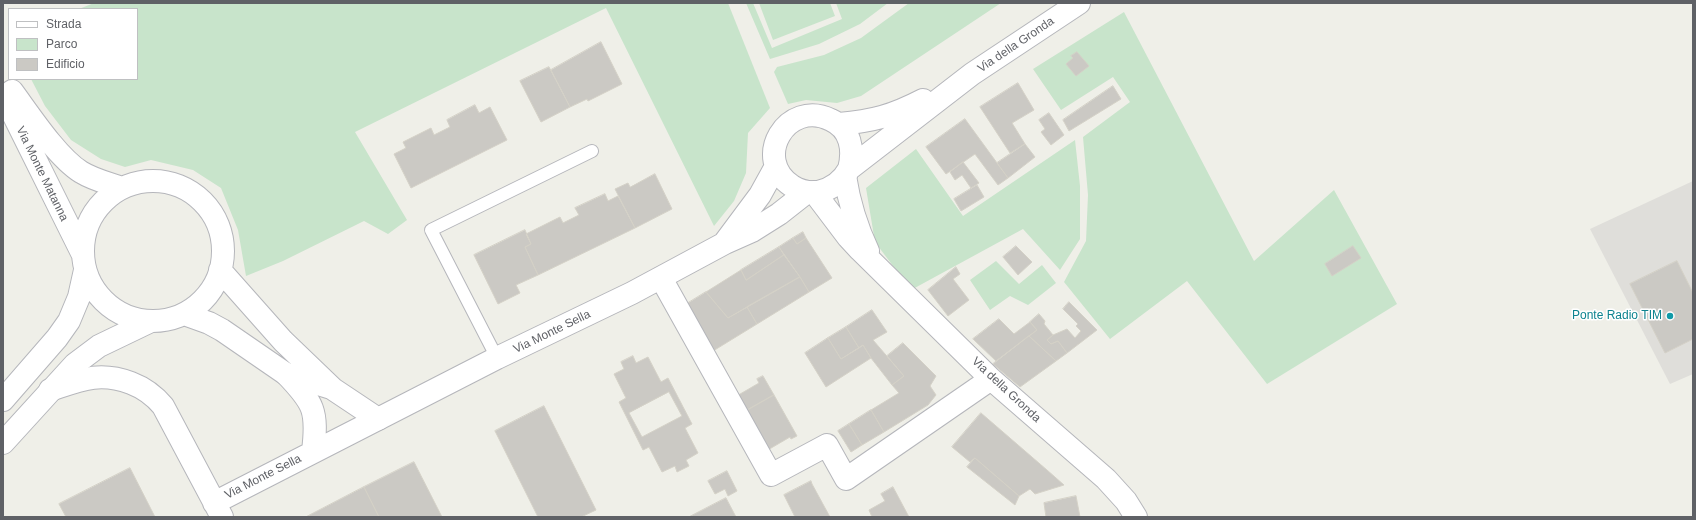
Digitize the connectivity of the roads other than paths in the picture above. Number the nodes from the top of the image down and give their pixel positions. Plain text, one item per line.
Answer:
1 (1079, 3) edge
2 (972, 74) junction
3 (3, 80) edge
4 (3, 94) edge
5 (839, 124) junction
6 (592, 151) dead end
7 (776, 166) junction
8 (847, 173) junction
9 (122, 188) junction
10 (811, 192) junction
11 (725, 243) junction
12 (83, 262) junction
13 (874, 263) junction
14 (220, 270) junction
15 (661, 278) junction
16 (184, 314) junction
17 (152, 321) junction
18 (497, 358) junction
19 (286, 374) junction
20 (991, 378) junction
21 (333, 389) junction
22 (50, 390) junction
23 (3, 400) edge
24 (378, 419) junction
25 (3, 443) edge
26 (313, 451) junction
27 (218, 510) edge
28 (1136, 517) edge

1 - 2 street, Via della Gronda
2 - 5 street, Via della Gronda
2 - 8 street, Via della Gronda
3 - 9 street, Via Monte Matanna
4 - 12 street, Via Monte Matanna
5 - 7 street
5 - 8 street
6 - 18 lane
7 - 10 street
7 - 11 street, Via Monte Sella
8 - 10 street
8 - 13 street, Via della Gronda
9 - 12 street
9 - 14 street
10 - 11 street, Via Monte Sella
10 - 13 street, Via della Gronda
11 - 15 street, Via Monte Sella
12 - 17 street
12 - 23 street
13 - 20 street, Via della Gronda
14 - 16 street
14 - 21 street, Via Monte Sella
15 - 18 street, Via Monte Sella
15 - 20 street
16 - 17 street
16 - 19 street, Via Monte Sella
17 - 22 street
18 - 24 street, Via Monte Sella
19 - 21 street, Via Monte Sella
19 - 26 street, Via Monte Sella
20 - 28 street, Via della Gronda
21 - 24 street, Via Monte Sella
22 - 25 street
22 - 27 street
24 - 26 street, Via Monte Sella
26 - 27 street, Via Monte Sella

